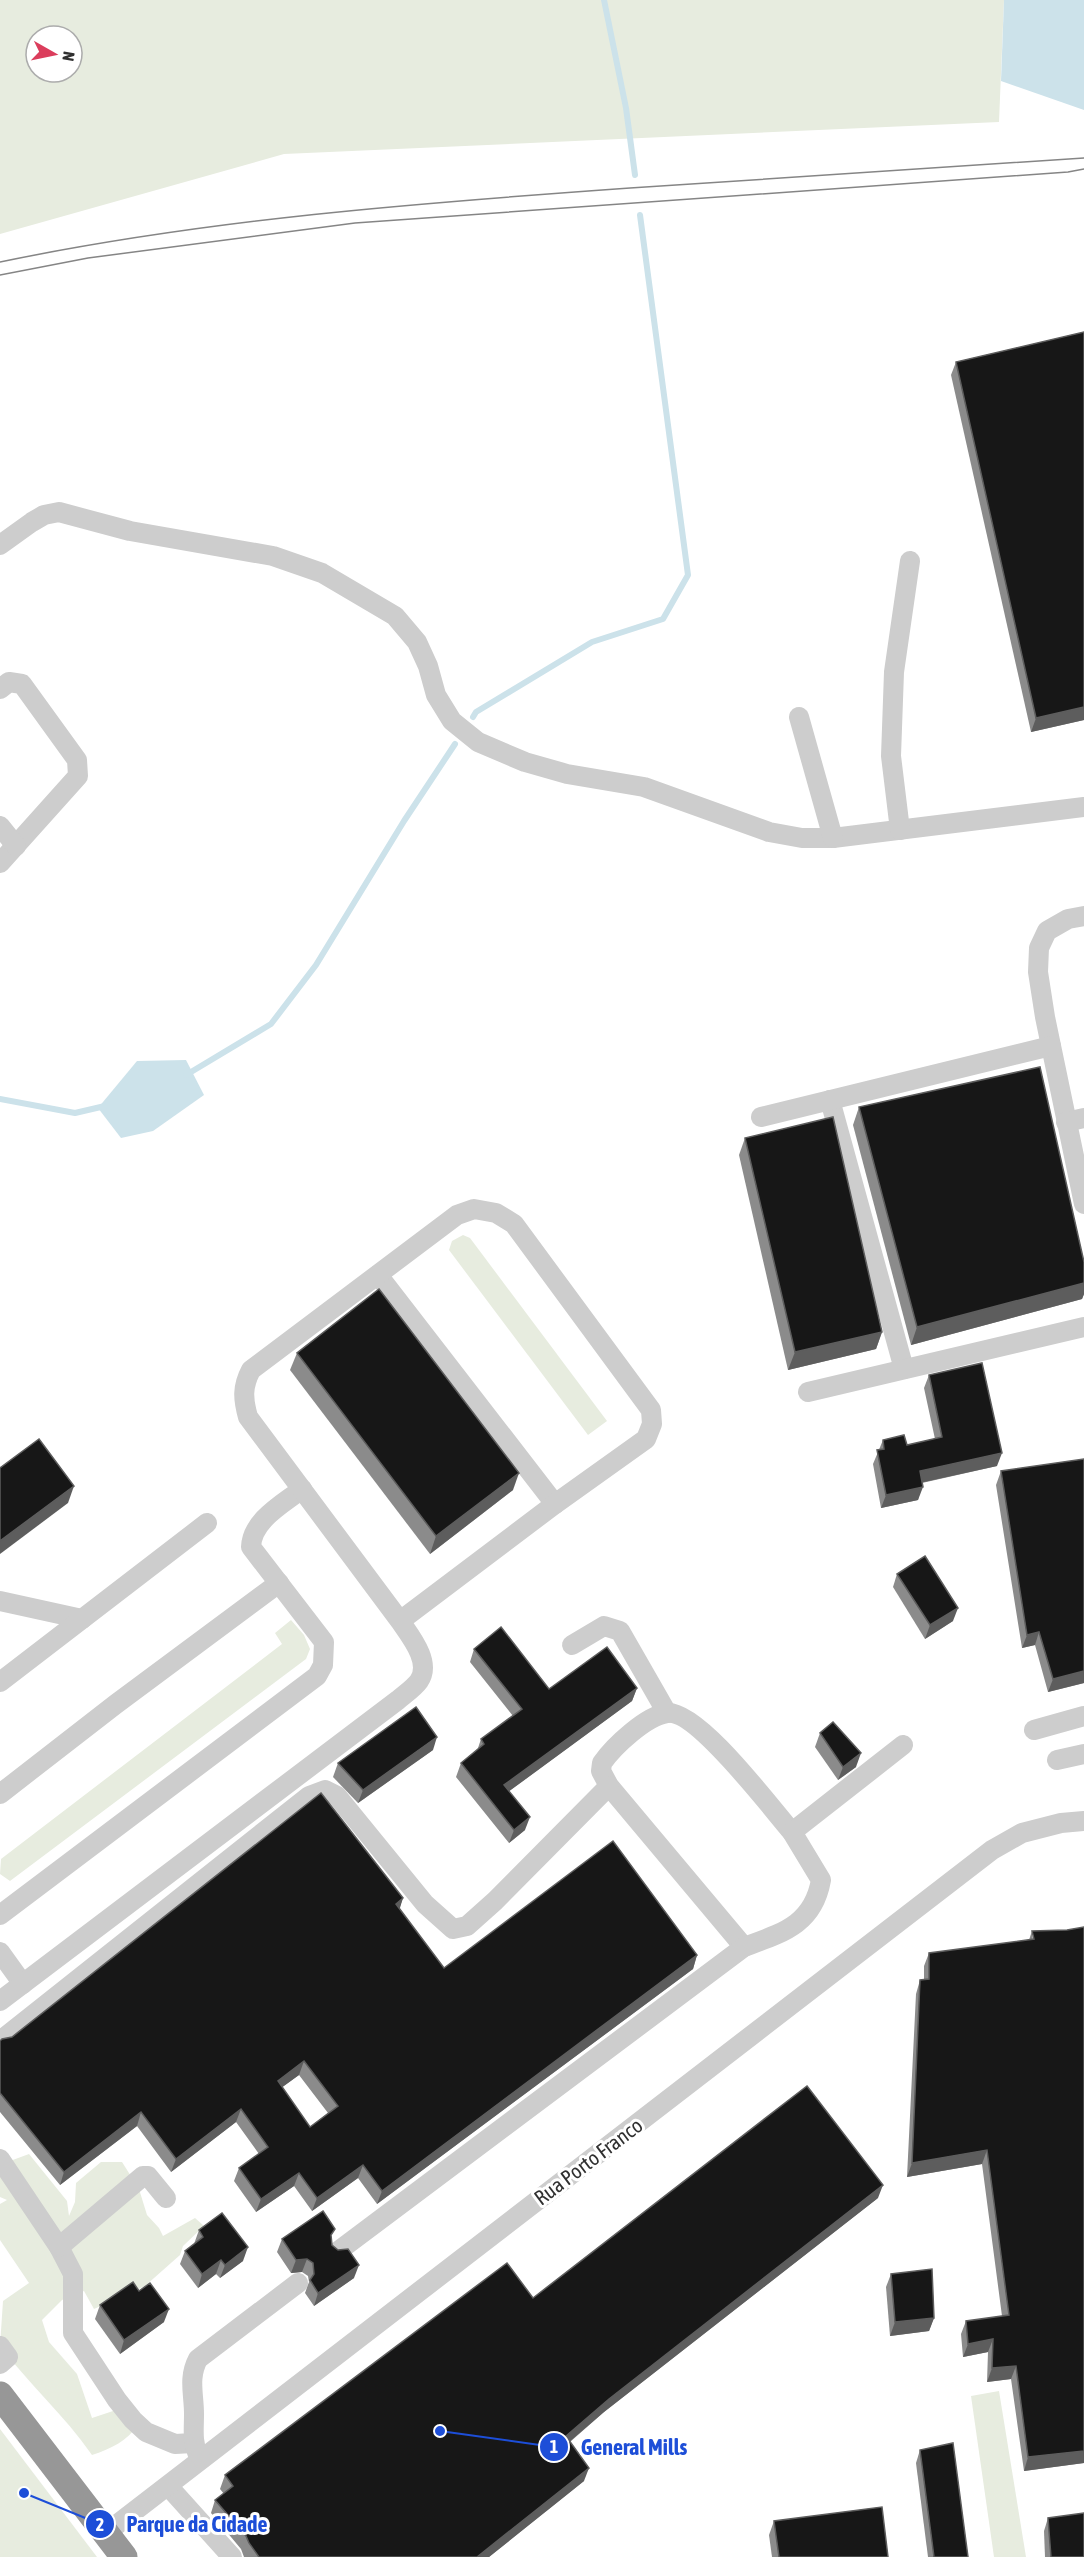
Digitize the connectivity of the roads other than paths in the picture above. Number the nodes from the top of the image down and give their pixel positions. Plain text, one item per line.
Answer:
1 (0, 545) edge
2 (910, 561) dead end
3 (0, 689) edge
4 (799, 717) dead end
5 (1084, 807) edge
6 (0, 826) edge
7 (900, 830) junction
8 (833, 838) junction
9 (16, 846) junction
10 (0, 863) edge
11 (1084, 916) edge
12 (1051, 1046) junction
13 (830, 1100) junction
14 (761, 1117) dead end
15 (1075, 1120) edge
16 (1084, 1204) edge
17 (378, 1275) junction
18 (1084, 1327) edge
19 (904, 1369) junction
20 (808, 1392) dead end
21 (302, 1489) junction
22 (555, 1504) junction
23 (207, 1523) dead end
24 (279, 1583) junction
25 (0, 1601) edge
26 (82, 1619) junction
27 (400, 1621) junction
28 (572, 1645) dead end
29 (0, 1682) edge
30 (668, 1713) junction
31 (1084, 1716) edge
32 (1034, 1730) dead end
33 (903, 1745) dead end
34 (1084, 1755) edge
35 (1057, 1760) dead end
36 (609, 1786) junction
37 (0, 1794) edge
38 (1084, 1821) edge
39 (792, 1832) junction
40 (0, 1916) edge
41 (744, 1947) junction
42 (0, 1952) edge
43 (22, 1984) junction
44 (0, 2001) edge
45 (0, 2041) edge
46 (0, 2159) edge
47 (166, 2198) dead end
48 (59, 2247) junction
49 (337, 2252) edge
50 (298, 2283) dead end
51 (0, 2395) edge
52 (197, 2452) junction
53 (168, 2486) junction
54 (106, 2533) junction
55 (124, 2557) edge
56 (232, 2557) edge

1 - 8 street
2 - 7 street
3 - 9 street
4 - 8 street
5 - 7 street
6 - 9 street
7 - 8 street
9 - 10 street
11 - 12 street
12 - 13 street
12 - 15 street
13 - 14 street
13 - 19 street
15 - 16 street
17 - 21 street
17 - 22 street
17 - 22 street
18 - 19 street
19 - 20 street
21 - 24 street
21 - 27 street
22 - 27 street
23 - 26 street
24 - 37 street
24 - 40 street
25 - 26 street
26 - 29 street
27 - 43 street
28 - 30 street
30 - 36 street
30 - 39 street
31 - 32 street
33 - 39 street
34 - 35 street
36 - 41 street
36 - 45 street
38 - 52 street, Rua Porto Franco
39 - 41 street
41 - 49 street
42 - 43 street
43 - 44 street
46 - 48 street
47 - 48 street
48 - 52 street
50 - 52 street
51 - 54 highway
52 - 53 street, Rua Porto Franco
53 - 54 street, Rua Porto Franco
53 - 56 street
54 - 55 highway

